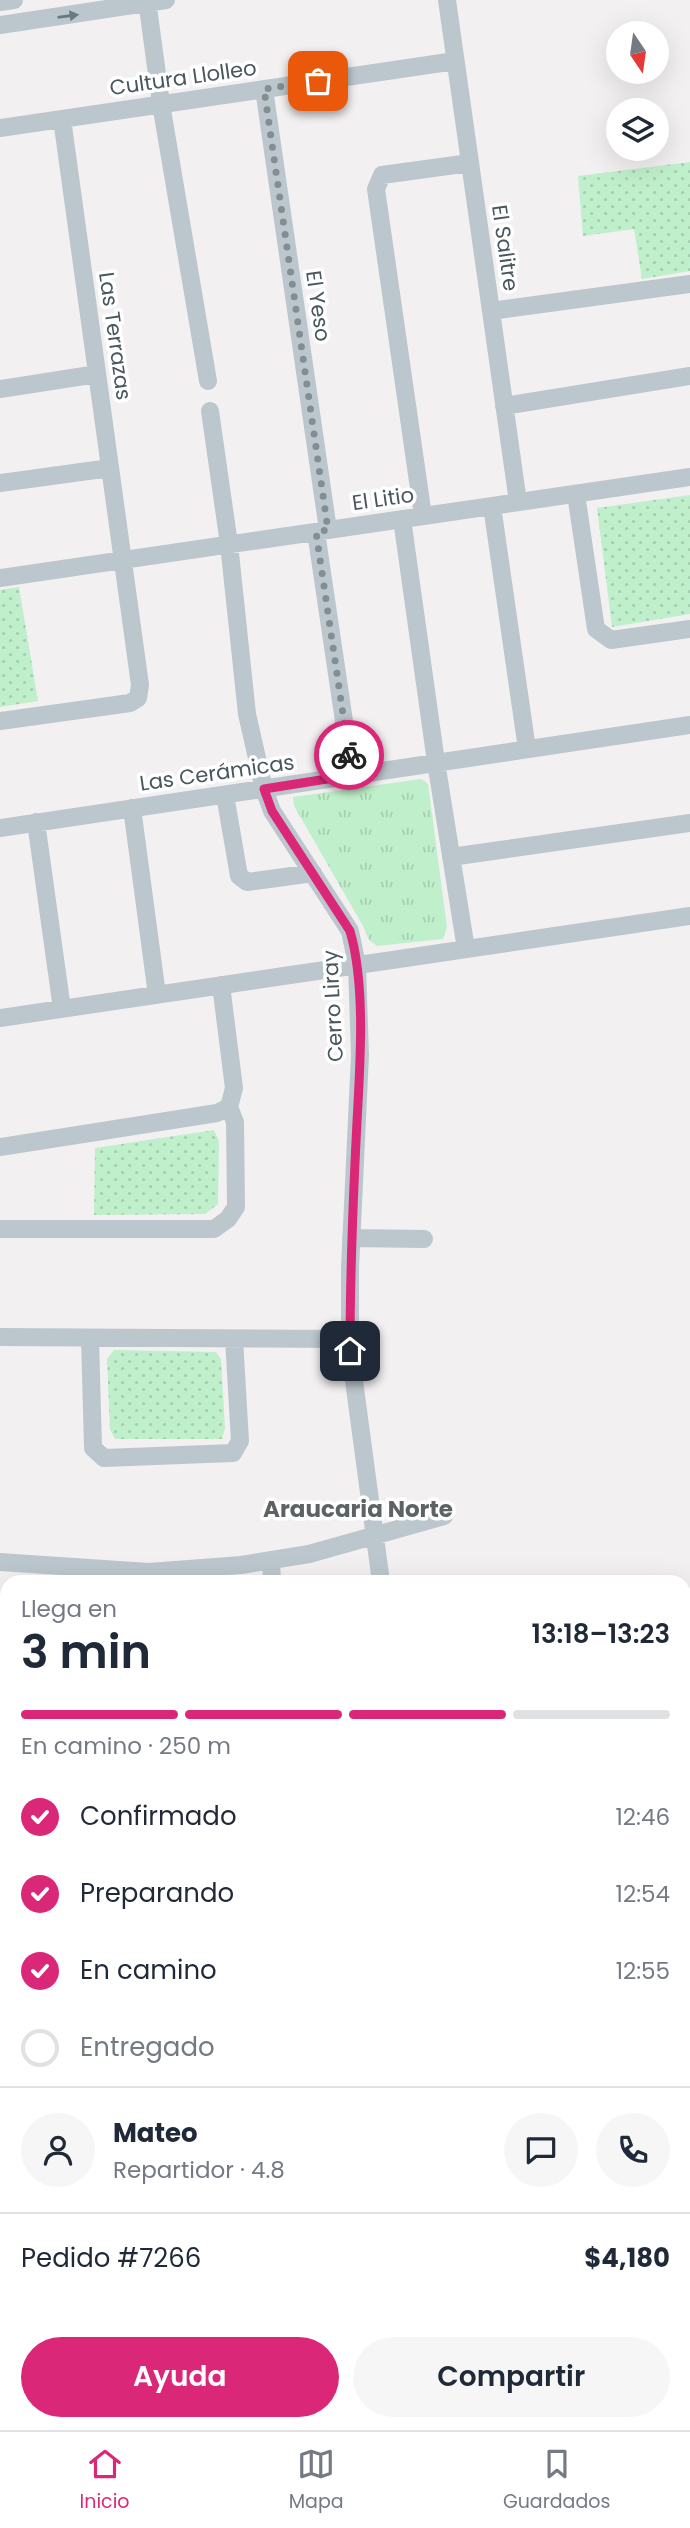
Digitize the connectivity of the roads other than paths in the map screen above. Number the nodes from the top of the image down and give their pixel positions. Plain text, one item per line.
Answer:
1 (14, 0) edge
2 (166, 0) edge
3 (447, 0) edge
4 (0, 2) edge
5 (147, 2) edge
6 (0, 26) edge
7 (455, 61) junction
8 (264, 89) junction
9 (161, 104) junction
10 (62, 118) junction
11 (0, 128) edge
12 (470, 163) junction
13 (690, 284) edge
14 (491, 311) junction
15 (97, 374) junction
16 (690, 376) edge
17 (208, 382) dead end
18 (0, 389) edge
19 (504, 407) junction
20 (210, 411) dead end
21 (110, 468) junction
22 (690, 477) edge
23 (0, 484) edge
24 (576, 494) junction
25 (518, 502) junction
26 (492, 506) junction
27 (423, 516) junction
28 (402, 519) junction
29 (322, 531) junction
30 (229, 544) junction
31 (123, 560) junction
32 (0, 578) edge
33 (690, 629) edge
34 (0, 722) edge
35 (690, 725) edge
36 (527, 749) junction
37 (436, 762) junction
38 (352, 775) junction
39 (264, 789) junction
40 (225, 795) junction
41 (132, 808) junction
42 (36, 822) junction
43 (690, 823) edge
44 (0, 828) edge
45 (451, 857) junction
46 (313, 873) junction
47 (690, 916) edge
48 (466, 949) junction
49 (357, 965) junction
50 (221, 985) junction
51 (157, 995) junction
52 (62, 1009) junction
53 (0, 1018) edge
54 (229, 1107) junction
55 (0, 1147) edge
56 (0, 1229) edge
57 (351, 1238) junction
58 (424, 1239) dead end
59 (0, 1337) edge
60 (90, 1338) junction
61 (234, 1339) junction
62 (350, 1339) junction
63 (444, 1516) dead end
64 (375, 1537) junction
65 (271, 1560) junction
66 (2, 1564) edge
67 (272, 1575) edge
68 (380, 1575) edge

1 - 4 street
2 - 5 street
3 - 7 street, El Salitre
6 -> 5 street
5 - 9 street
7 - 8 street, Cultura Llolleo
7 - 12 street, El Salitre
8 - 9 street, Cultura Llolleo
8 - 29 street, El Yeso
9 - 10 street, Cultura Llolleo
9 - 17 street
10 - 11 street, Cultura Llolleo
10 - 15 street, Las Terrazas
12 - 14 street, El Salitre
12 - 27 street
13 - 14 street
14 - 19 street, El Salitre
15 - 18 street
15 - 21 street, Las Terrazas
16 - 19 street
19 - 25 street, El Salitre
20 - 30 street, Cerro Liray
21 - 23 street
21 - 31 street, Las Terrazas
22 - 24 street, El Litio
24 - 25 street, El Litio
24 - 33 street
25 - 26 street, El Litio
26 - 27 street, El Litio
26 - 36 street
27 - 28 street, El Litio
28 - 29 street, El Litio
28 - 37 street
29 - 30 street, El Litio
29 - 38 street, El Yeso
30 - 31 street, El Litio
30 - 39 street, Cerro Liray
31 - 32 street, El Litio
31 - 34 street, Las Terrazas
35 - 36 street, Las Cerámicas
36 - 37 street, Las Cerámicas
37 - 38 street, Las Cerámicas
37 - 45 street
38 - 39 street, Las Cerámicas
39 - 40 street, Las Cerámicas
39 - 46 street, Cerro Liray
40 - 41 street, Las Cerámicas
40 - 46 street
41 - 42 street, Las Cerámicas
41 - 51 street
42 - 44 street, Las Cerámicas
42 - 52 street
43 - 45 street
45 - 48 street
46 - 49 street, Cerro Liray
47 - 48 street
48 - 49 street
49 - 50 street
49 - 57 street, Cerro Liray
50 - 51 street
50 - 54 street
51 - 52 street
52 - 53 street
54 - 55 street
54 - 56 street
57 - 58 street
57 - 62 street, Cerro Liray
59 - 60 street
60 - 61 street
60 - 61 street
61 - 62 street
62 - 64 street, Cerro Liray
63 - 64 street
64 - 65 street
64 - 68 street, Cerro Liray
65 - 66 street
65 - 67 street

